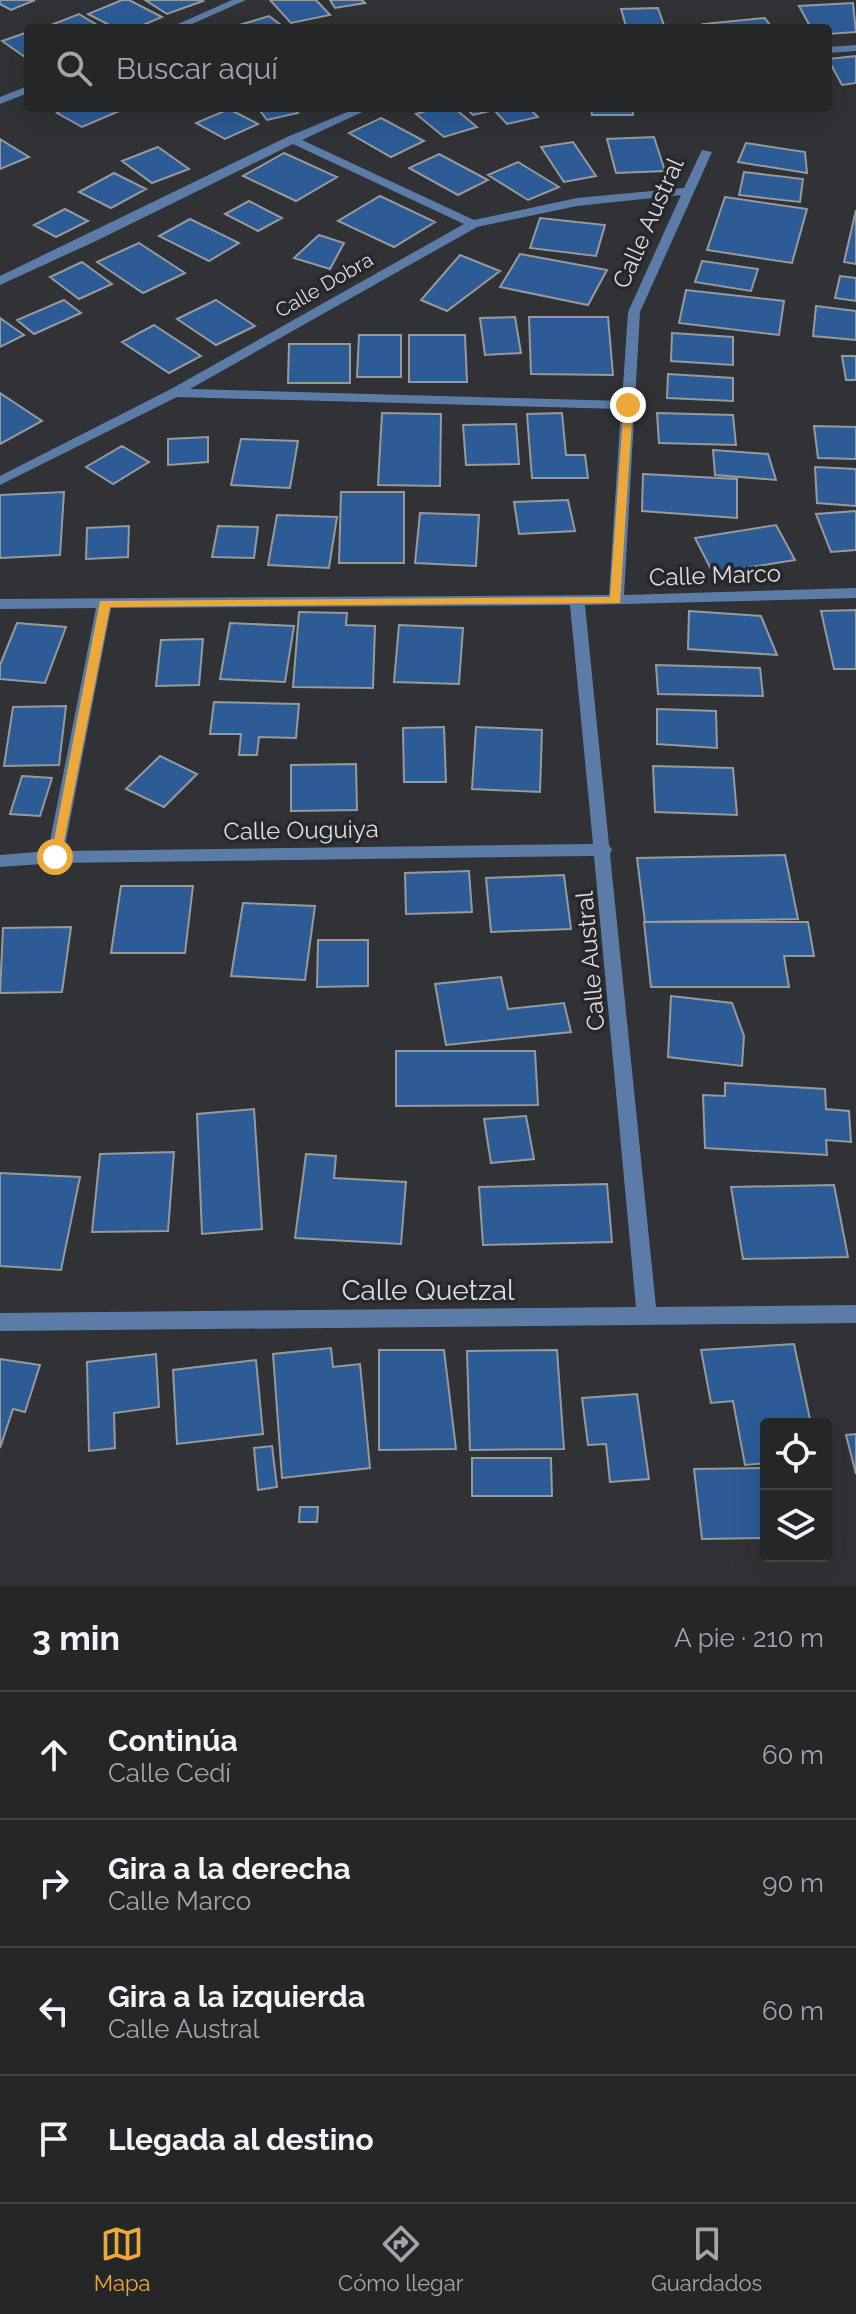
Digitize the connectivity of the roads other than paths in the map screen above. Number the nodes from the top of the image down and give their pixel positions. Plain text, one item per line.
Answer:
1 (241, 0) edge
2 (184, 24) edge
3 (856, 48) edge
4 (832, 50) edge
5 (24, 91) edge
6 (0, 101) edge
7 (356, 112) edge
8 (291, 139) junction
9 (706, 152) dead end
10 (689, 191) junction
11 (473, 224) junction
12 (0, 281) edge
13 (176, 392) junction
14 (628, 405) junction
15 (0, 481) edge
16 (856, 593) edge
17 (616, 600) junction
18 (577, 601) junction
19 (0, 604) edge
20 (104, 604) junction
21 (604, 850) junction
22 (55, 857) junction
23 (0, 861) edge
24 (856, 1314) edge
25 (647, 1317) junction
26 (0, 1322) edge

1 - 2 street
3 - 4 street
5 - 6 street
7 - 8 street
8 - 11 street
8 - 12 street
9 - 10 street, Calle Austral
10 - 11 street, Calle Dobra
10 - 14 street, Calle Austral
11 - 13 street, Calle Dobra
13 - 14 street
13 - 15 street, Calle Dobra
14 - 17 street, Calle Austral
16 - 17 street, Calle Marco
17 - 18 street, Calle Marco
18 - 20 street, Calle Marco
18 - 21 street, Calle Austral
19 - 20 street, Calle Marco
20 - 22 street
21 - 22 street, Calle Ouguiya
21 - 25 street, Calle Austral
22 - 23 street, Calle Ouguiya
24 - 25 street, Calle Quetzal
25 - 26 street, Calle Quetzal

